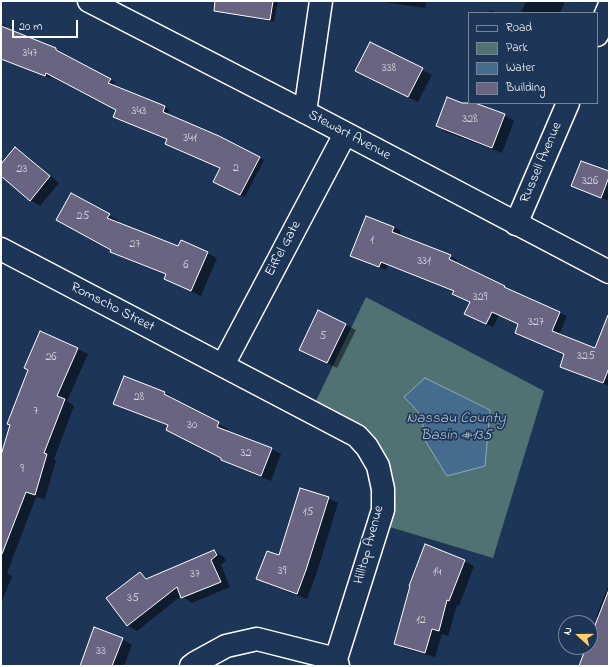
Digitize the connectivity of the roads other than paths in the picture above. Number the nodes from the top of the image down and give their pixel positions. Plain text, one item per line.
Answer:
1 (89, 1) edge
2 (609, 7) edge
3 (320, 9) edge
4 (598, 33) edge
5 (568, 104) edge
6 (305, 112) junction
7 (345, 134) junction
8 (516, 224) junction
9 (2, 255) edge
10 (609, 272) edge
11 (223, 365) junction
12 (337, 663) edge
13 (191, 666) edge

1 - 6 street, Stewart Avenue
2 - 4 street
3 - 6 street
5 - 8 street, Russell Avenue
6 - 7 street, Stewart Avenue
7 - 8 street, Stewart Avenue
7 - 11 street, Eiffel Gate
8 - 10 street, Stewart Avenue
9 - 11 street, Romscho Street
11 - 12 street, Hilltop Avenue
12 - 13 street

